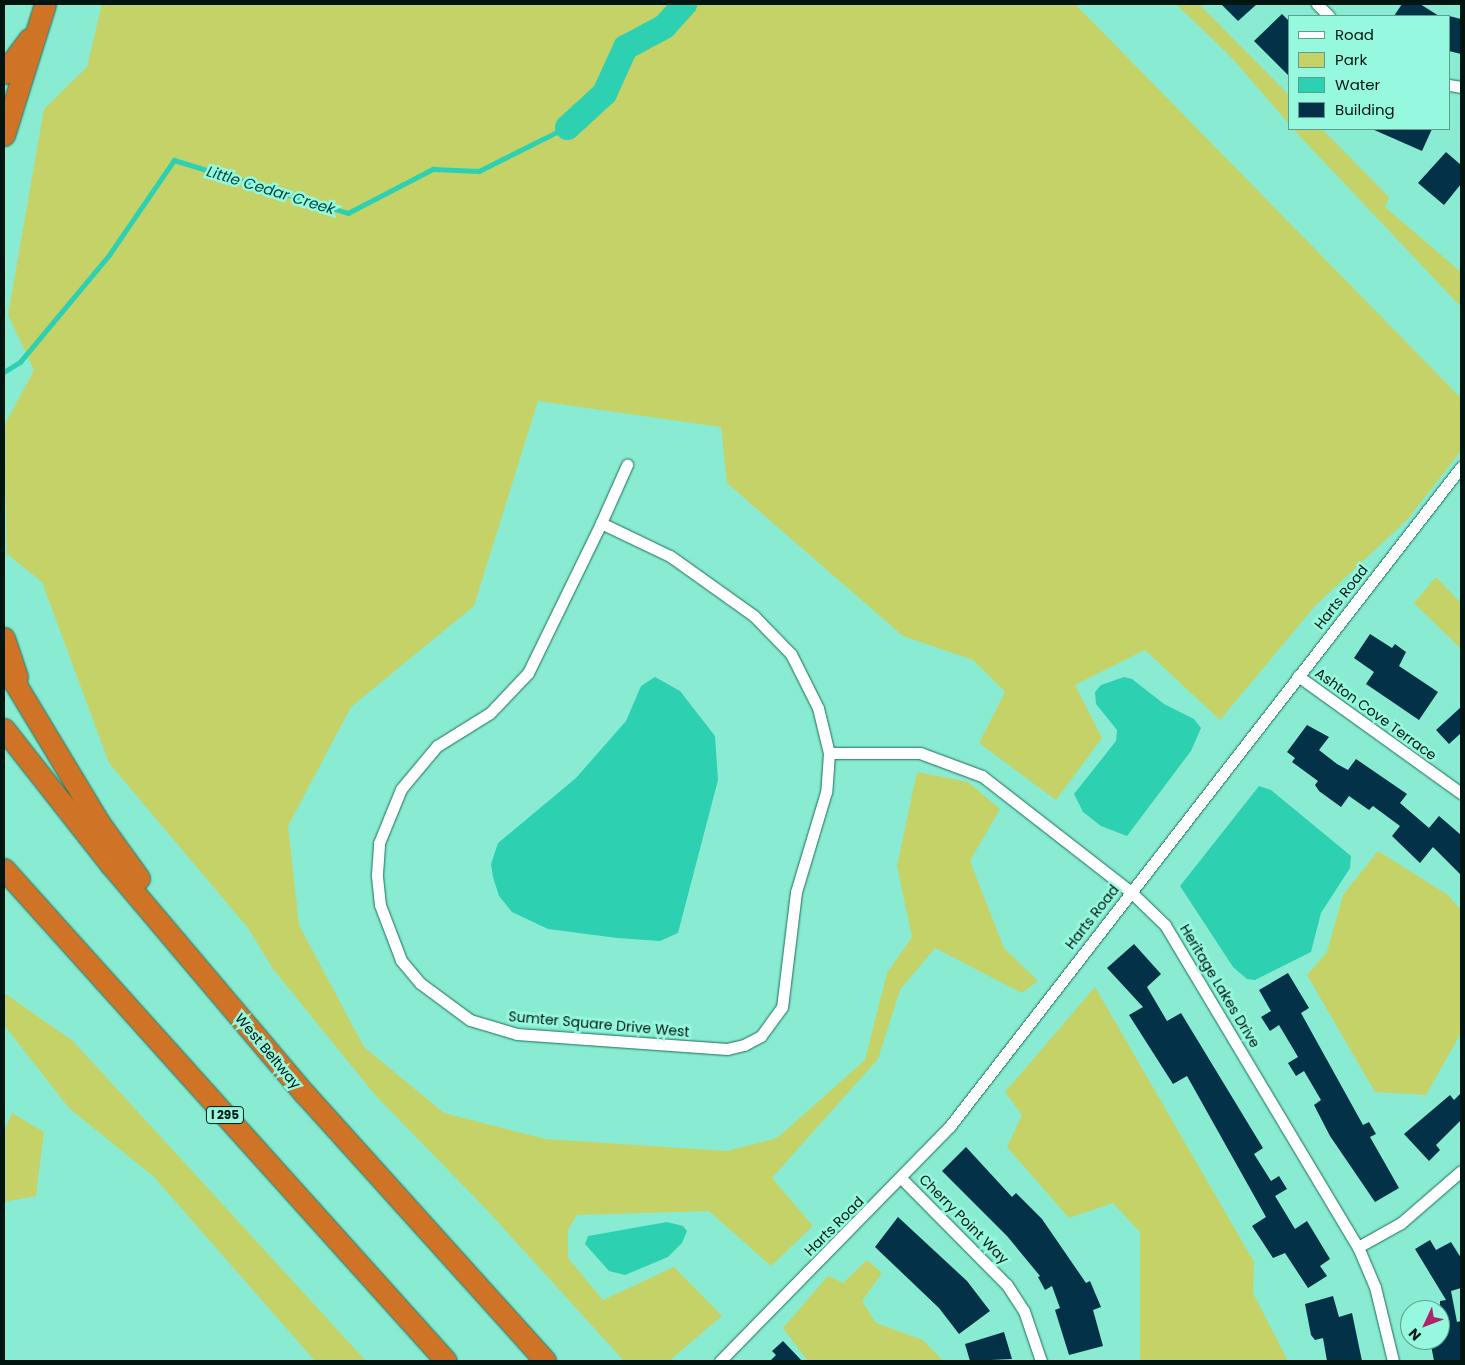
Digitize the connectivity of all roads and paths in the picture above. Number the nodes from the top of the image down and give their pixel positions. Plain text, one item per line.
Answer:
1 (45, 4) edge
2 (1316, 4) edge
3 (1328, 15) edge
4 (40, 24) junction
5 (4, 73) edge
6 (4, 135) edge
7 (627, 465) dead end
8 (1461, 467) edge
9 (601, 522) junction
10 (4, 638) edge
11 (4, 665) edge
12 (1298, 676) junction
13 (32, 709) junction
14 (4, 729) edge
15 (829, 754) junction
16 (1461, 793) edge
17 (4, 869) edge
18 (1131, 892) junction
19 (305, 1094) junction
20 (1461, 1171) edge
21 (902, 1179) junction
22 (1358, 1247) junction
23 (446, 1361) edge
24 (545, 1361) edge
25 (720, 1361) edge
26 (1041, 1361) edge
27 (1393, 1361) edge

1 - 4 highway
2 - 3 street
4 - 5 highway
4 - 6 highway
7 - 9 street, Sumter Square Drive West
8 - 12 street, Harts Road
9 - 15 street
9 - 15 street, Sumter Square Drive West
10 - 13 highway
11 - 13 highway
12 - 16 street, Ashton Cove Terrace
12 - 18 street, Harts Road
13 - 19 highway
14 - 19 highway, West Beltway
15 - 18 street, Heritage Lakes Drive
17 - 23 highway, I 295
18 - 21 street, Harts Road
18 - 22 street, Heritage Lakes Drive
19 - 24 highway, West Beltway
20 - 22 street
21 - 25 street, Harts Road
21 - 26 street, Cherry Point Way
22 - 27 street, Heritage Lakes Drive

